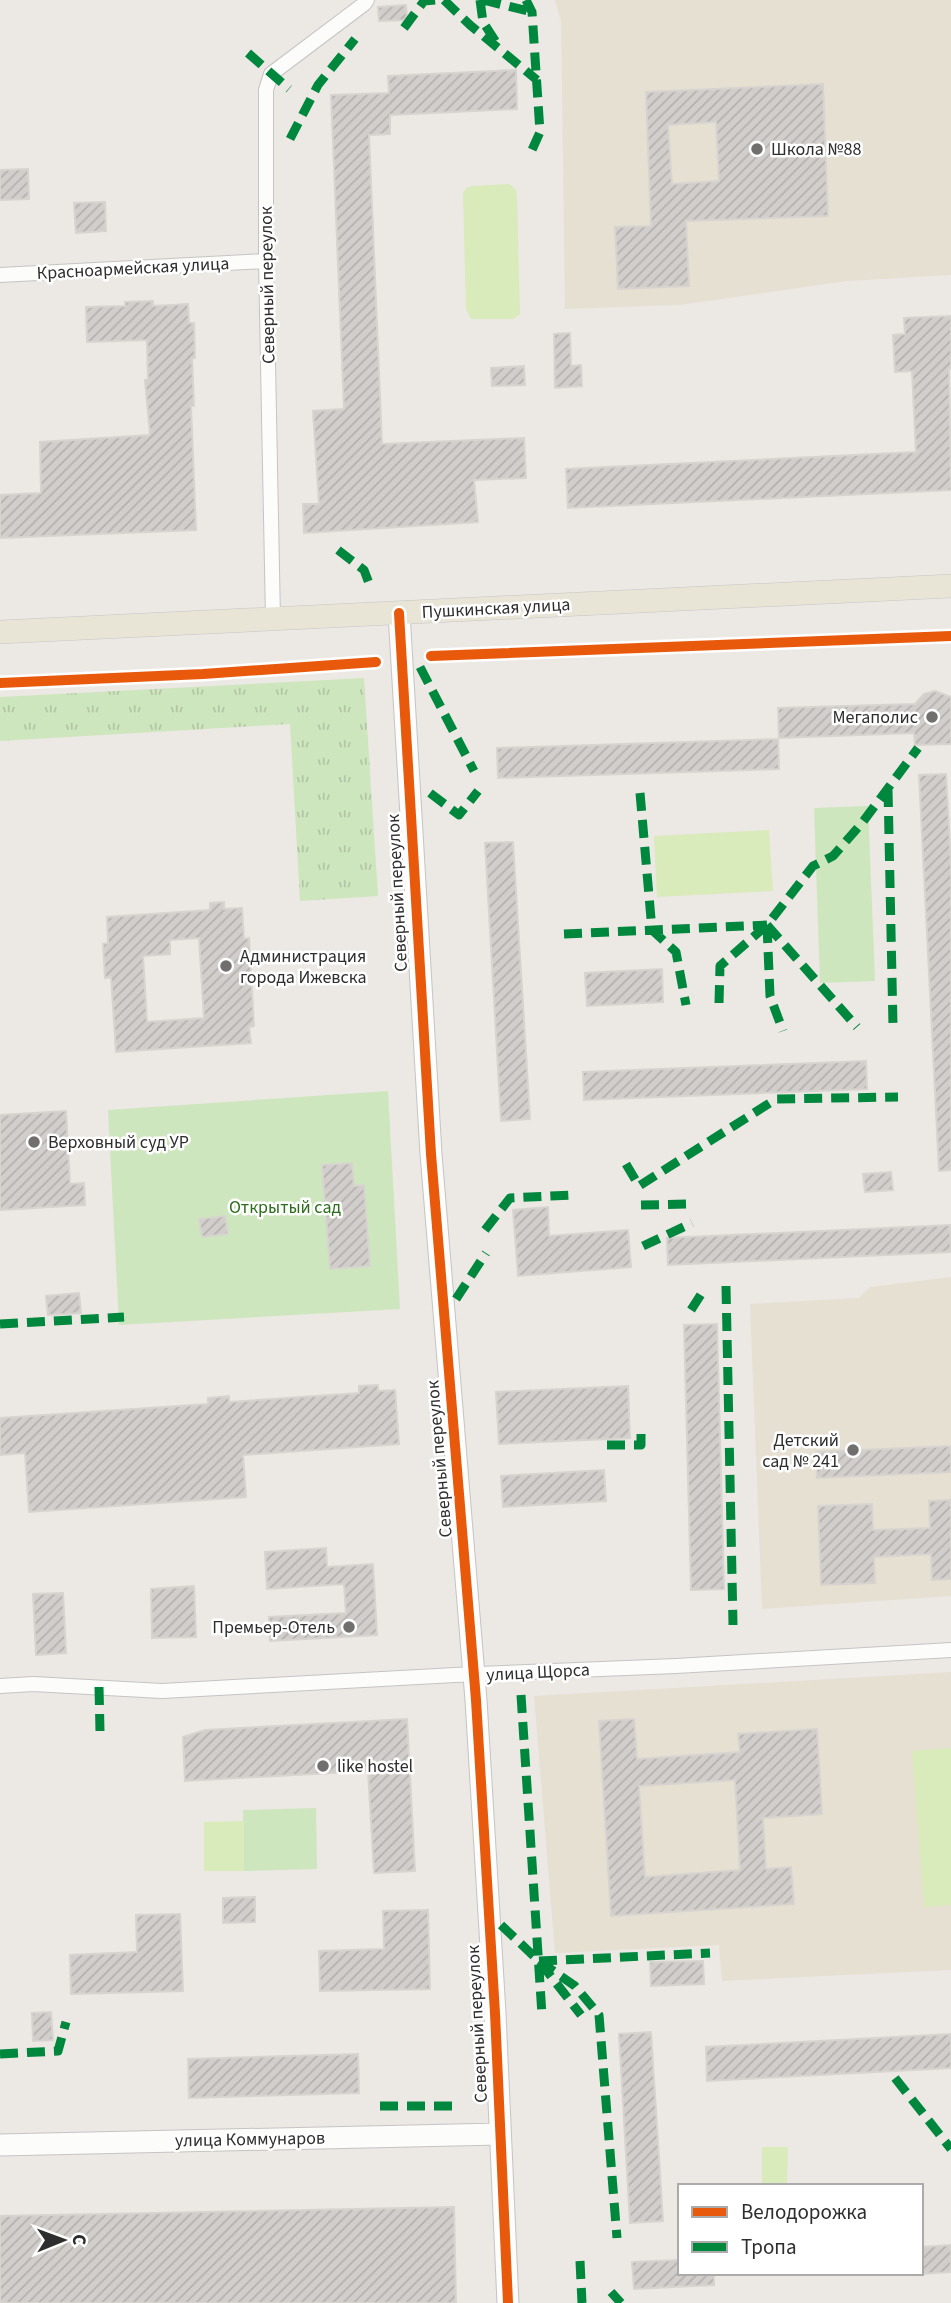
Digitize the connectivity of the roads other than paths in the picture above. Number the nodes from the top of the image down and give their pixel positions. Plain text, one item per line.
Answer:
1 (367, 0) edge
2 (266, 261) junction
3 (0, 275) edge
4 (951, 586) edge
5 (399, 613) junction
6 (273, 619) junction
7 (0, 632) edge
8 (951, 1650) edge
9 (474, 1675) junction
10 (0, 1686) edge
11 (500, 2134) junction
12 (0, 2145) edge
13 (508, 2303) edge

1 - 2 street, Северный переулок
2 - 3 street, Красноармейская улица
2 - 6 street, Северный переулок
4 - 5 main road, Пушкинская улица
5 - 6 main road, Пушкинская улица
5 - 9 street, Северный переулок
6 - 7 main road, Пушкинская улица
8 - 9 street, улица Щорса
9 - 10 street, улица Щорса
9 - 11 street, Северный переулок
11 - 12 street, улица Коммунаров
11 - 13 street, Северный переулок

